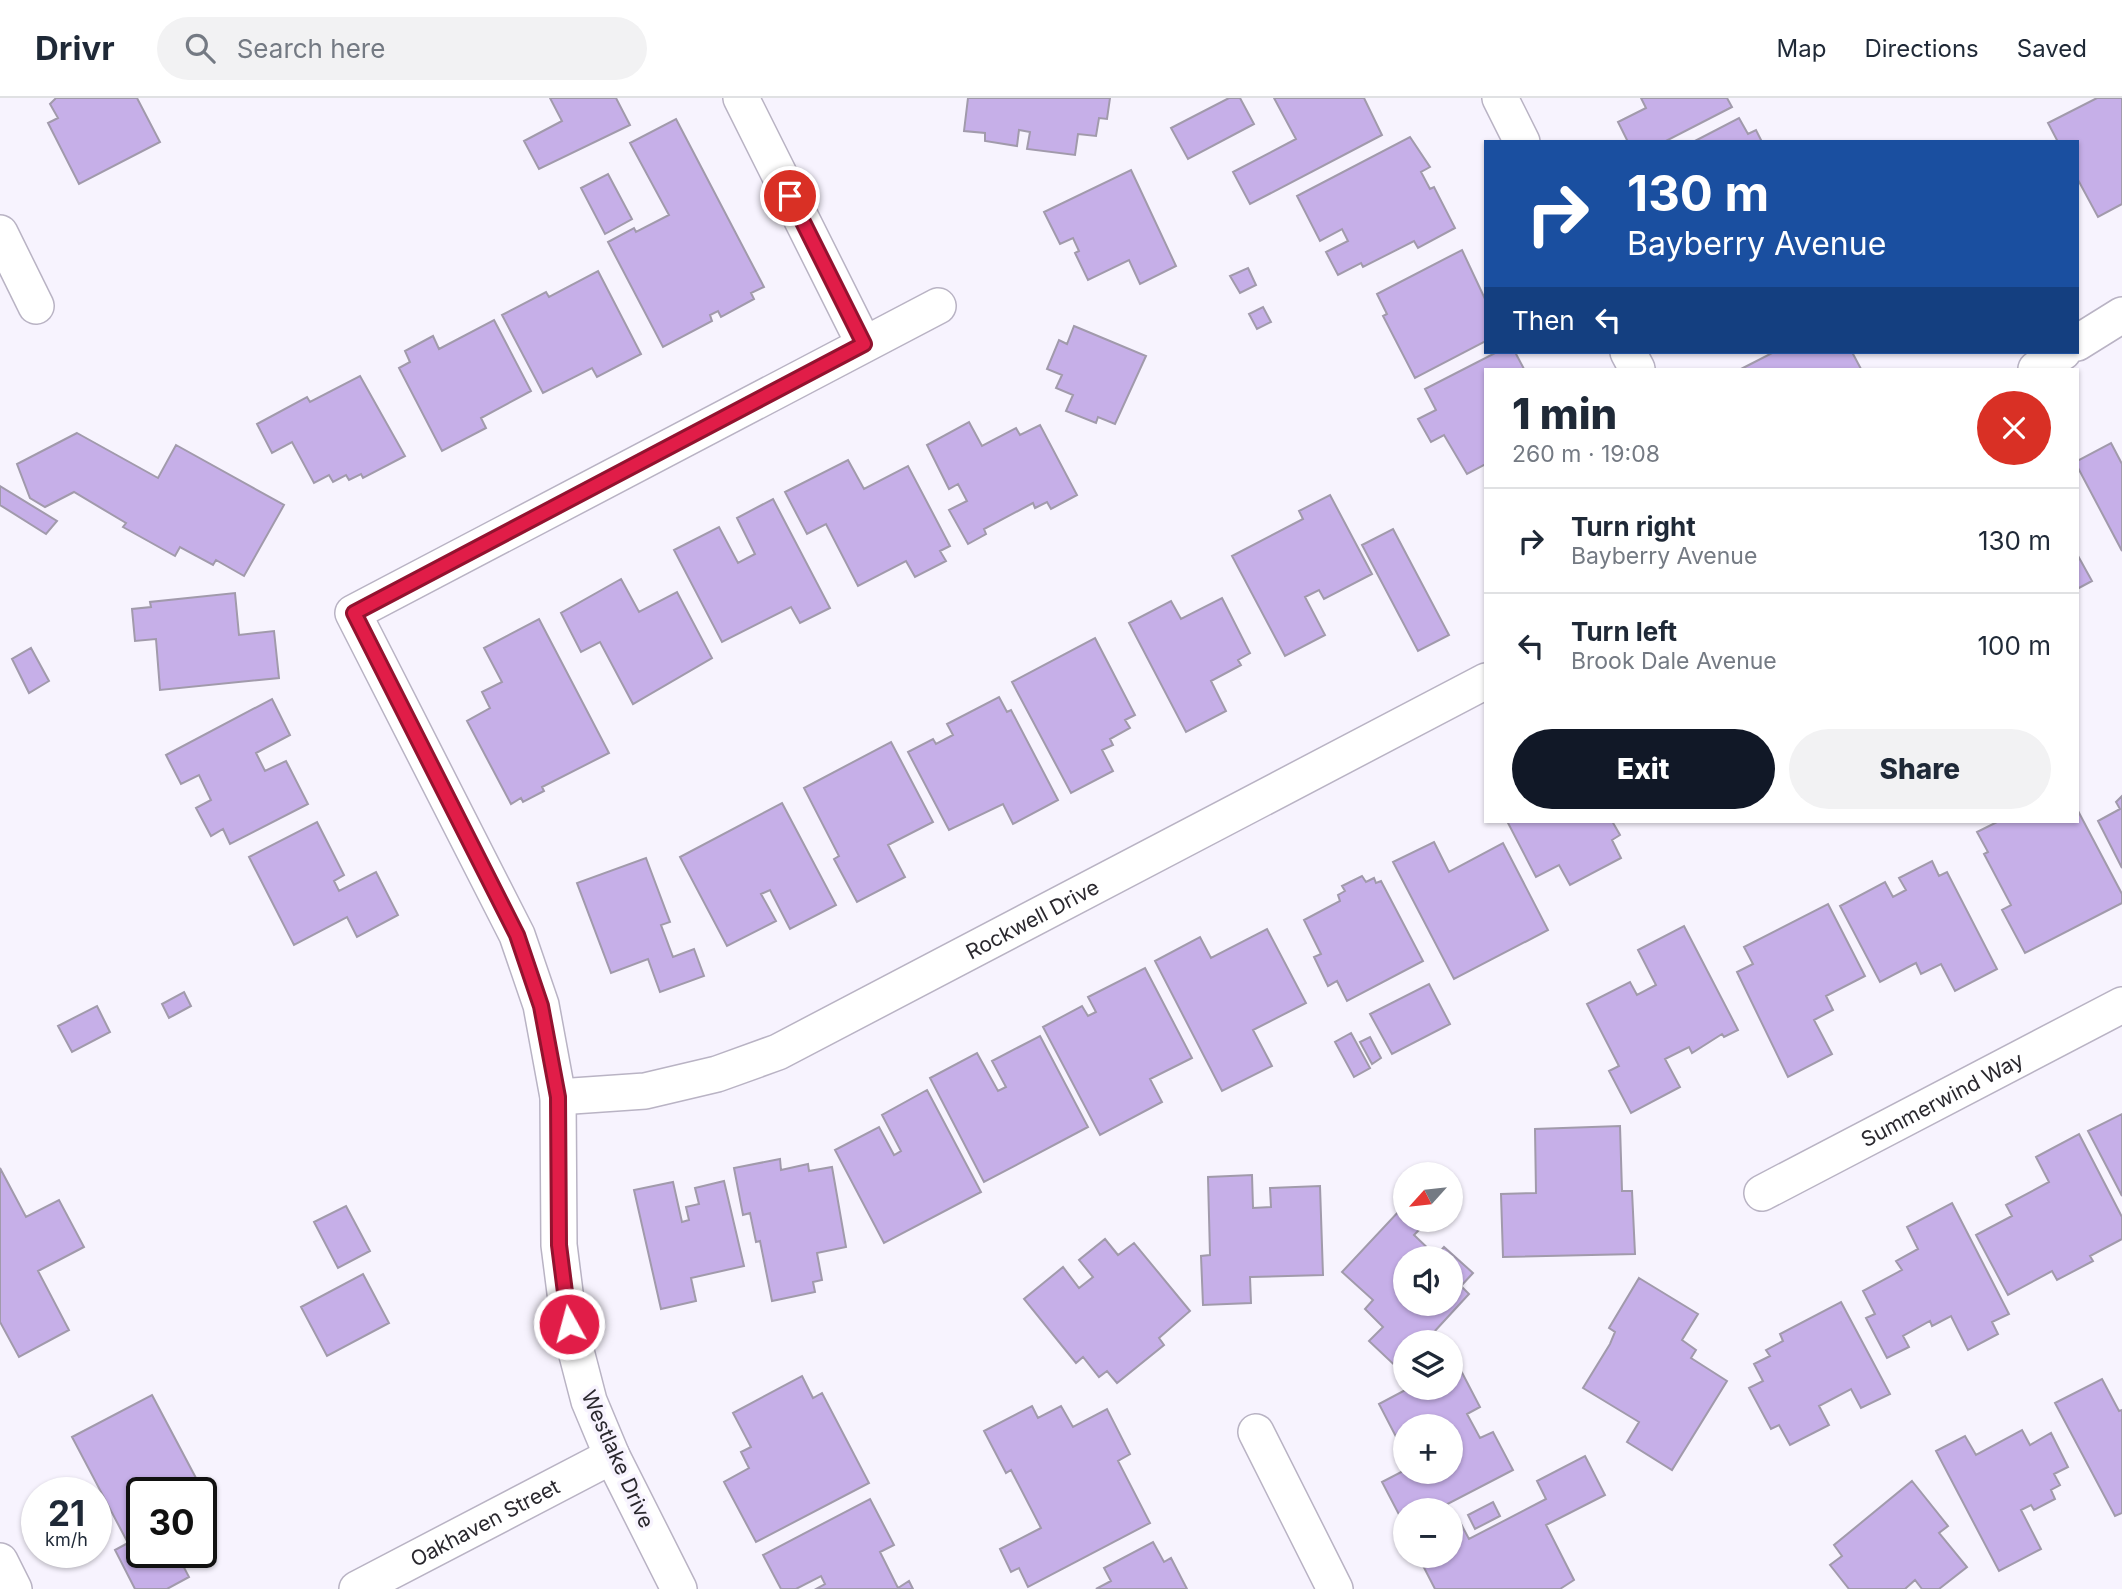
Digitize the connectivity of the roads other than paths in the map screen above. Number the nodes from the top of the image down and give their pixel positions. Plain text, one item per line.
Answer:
1 (741, 98) edge
2 (1500, 98) edge
3 (1521, 140) edge
4 (0, 233) edge
5 (36, 306) dead end
6 (937, 306) dead end
7 (2122, 316) edge
8 (2079, 342) edge
9 (864, 344) junction
10 (2060, 354) edge
11 (2038, 368) edge
12 (1484, 682) edge
13 (2122, 1005) edge
14 (558, 1097) junction
15 (1762, 1193) dead end
16 (1256, 1432) dead end
17 (612, 1456) junction
18 (0, 1562) edge
19 (14, 1589) edge
20 (357, 1589) edge
21 (679, 1589) edge
22 (1335, 1589) edge

1 - 9 street
2 - 3 street
4 - 5 street
6 - 9 street
7 - 8 street
9 - 14 street, Westlake Drive
10 - 11 street
12 - 14 street, Rockwell Drive
13 - 15 street, Summerwind Way
14 - 17 street, Westlake Drive
16 - 22 street
17 - 20 street, Oakhaven Street
17 - 21 street, Westlake Drive
18 - 19 street

